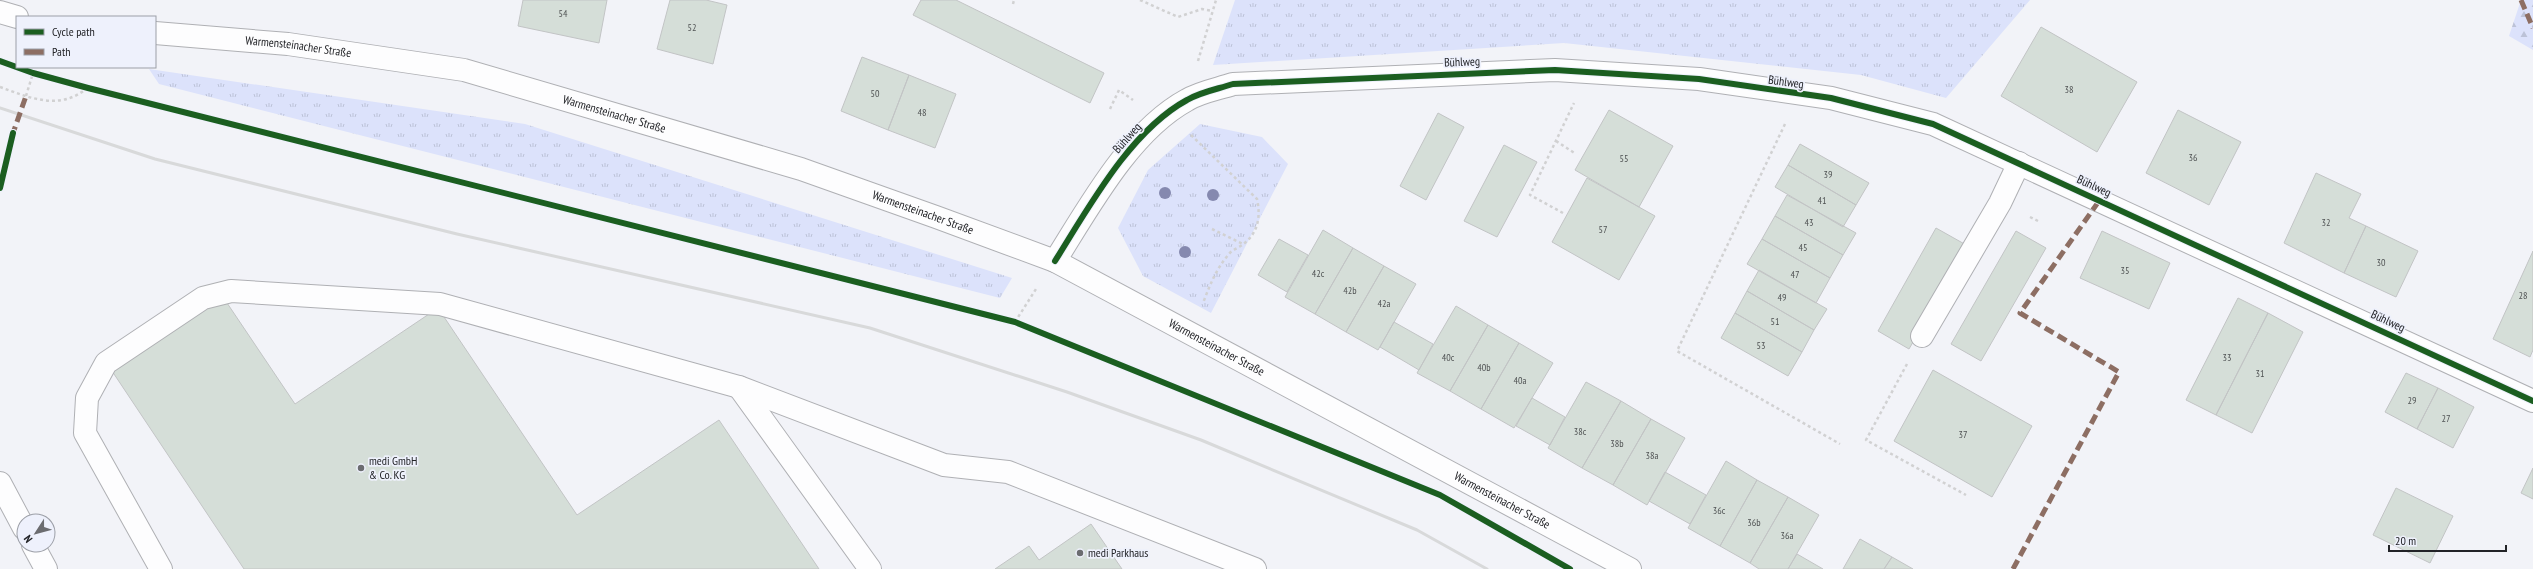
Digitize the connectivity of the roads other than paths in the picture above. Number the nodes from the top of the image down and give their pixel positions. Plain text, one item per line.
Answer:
1 (0, 12) edge
2 (16, 17) edge
3 (156, 33) edge
4 (2019, 163) junction
5 (1055, 261) junction
6 (1922, 336) road end
7 (739, 387) junction
8 (2533, 401) edge
9 (0, 483) edge
10 (16, 513) edge
11 (37, 553) edge
12 (46, 569) edge
13 (161, 569) edge
14 (870, 569) edge
15 (1255, 569) edge
16 (1630, 569) edge

1 - 2 street
3 - 5 street, Warmensteinacher Straße
4 - 5 street, Bühlweg
4 - 6 street
4 - 8 street, Bühlweg
5 - 16 street, Warmensteinacher Straße
7 - 13 street
7 - 14 street
7 - 15 street
9 - 10 street
11 - 12 street

